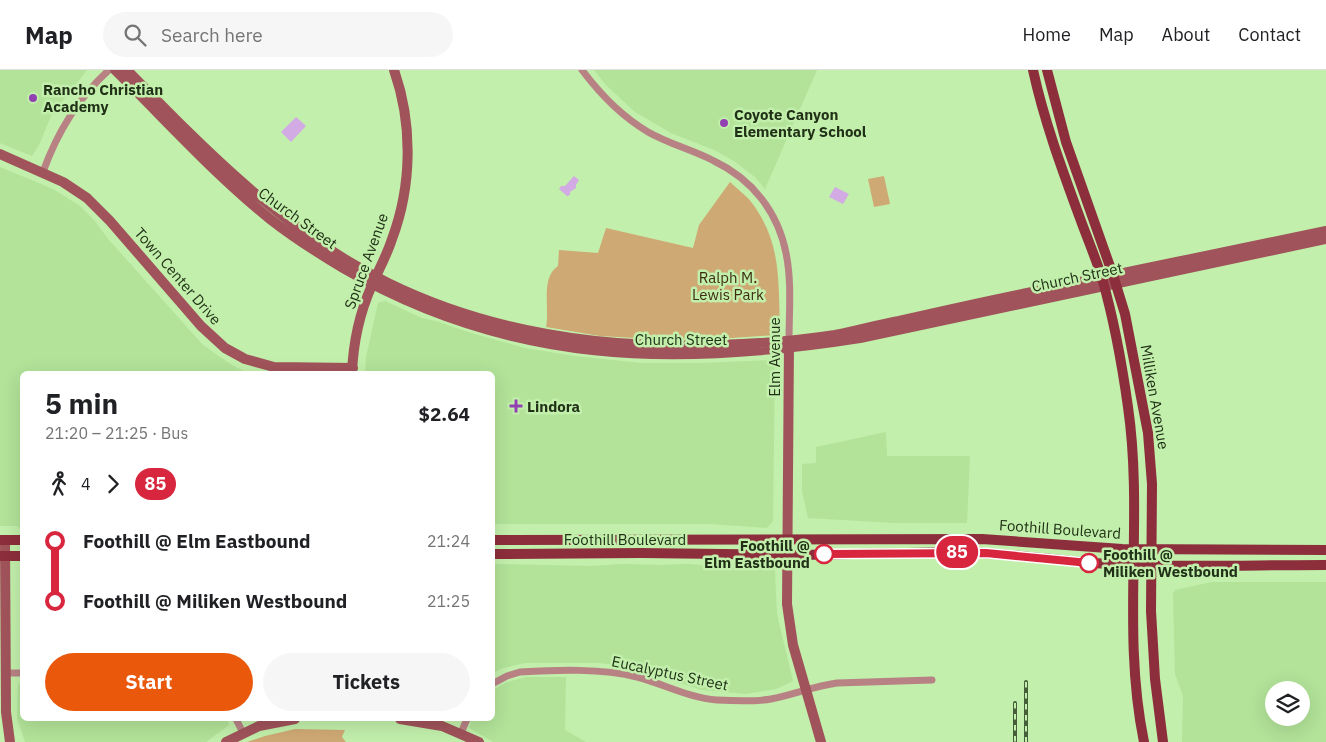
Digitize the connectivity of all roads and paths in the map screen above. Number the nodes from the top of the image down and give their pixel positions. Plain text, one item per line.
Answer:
1 (109, 70) edge
2 (115, 70) edge
3 (127, 70) edge
4 (394, 70) edge
5 (582, 70) edge
6 (1034, 70) edge
7 (1047, 70) edge
8 (0, 154) edge
9 (43, 172) junction
10 (1326, 231) edge
11 (1326, 239) edge
12 (1102, 277) junction
13 (1115, 279) junction
14 (374, 280) junction
15 (1104, 287) junction
16 (789, 345) junction
17 (352, 371) edge
18 (788, 538) junction
19 (3, 540) edge
20 (20, 540) edge
21 (495, 540) edge
22 (1134, 549) junction
23 (1151, 549) junction
24 (1326, 550) edge
25 (495, 554) edge
26 (788, 555) junction
27 (3, 556) edge
28 (20, 556) edge
29 (1133, 565) junction
30 (1151, 565) junction
31 (1326, 565) edge
32 (6, 673) junction
33 (20, 673) edge
34 (932, 680) dead end
35 (495, 682) edge
36 (806, 690) junction
37 (237, 721) edge
38 (283, 721) edge
39 (416, 721) edge
40 (466, 721) edge
41 (243, 732) junction
42 (461, 733) junction
43 (10, 742) edge
44 (226, 742) edge
45 (479, 742) edge
46 (821, 742) edge
47 (1144, 742) edge
48 (1163, 742) edge

1 - 9 street
2 - 14 main road, Church Street
3 - 14 main road, Church Street
4 - 14 main road, Spruce Avenue
5 - 16 street, Elm Avenue
6 - 12 main road, Milliken Avenue
7 - 13 main road, Milliken Avenue
8 - 9 main road, Town Center Drive
9 - 17 main road, Town Center Drive
10 - 13 main road, Church Street
11 - 13 main road, Church Street
12 - 13 main road, Church Street
12 - 15 main road, Milliken Avenue
12 - 16 main road, Church Street
13 - 15 main road, Church Street
13 - 23 main road, Milliken Avenue
14 - 16 main road, Church Street
14 - 17 main road, Spruce Avenue
15 - 16 main road, Church Street
15 - 22 main road, Milliken Avenue
16 - 18 main road, Elm Avenue
18 - 21 main road, Foothill Boulevard
18 - 22 main road, Foothill Boulevard
18 - 26 main road, Elm Avenue
19 - 20 main road
19 - 27 main road
22 - 23 main road, Foothill Boulevard
22 - 29 main road, Milliken Avenue
23 - 24 main road, Foothill Boulevard
23 - 30 main road, Milliken Avenue
25 - 26 main road, Foothill Boulevard
26 - 29 main road, Foothill Boulevard
26 - 36 main road, Elm Avenue
27 - 28 main road
27 - 32 main road
29 - 30 main road, Foothill Boulevard
29 - 47 main road, Milliken Avenue
30 - 31 main road, Foothill Boulevard
30 - 48 main road, Milliken Avenue
32 - 33 street
32 - 43 main road
34 - 36 street, Eucalyptus Street
35 - 36 street, Eucalyptus Street
36 - 46 main road, Elm Avenue
37 - 41 street
38 - 41 main road
39 - 42 main road
40 - 42 street
41 - 44 main road
42 - 45 main road

